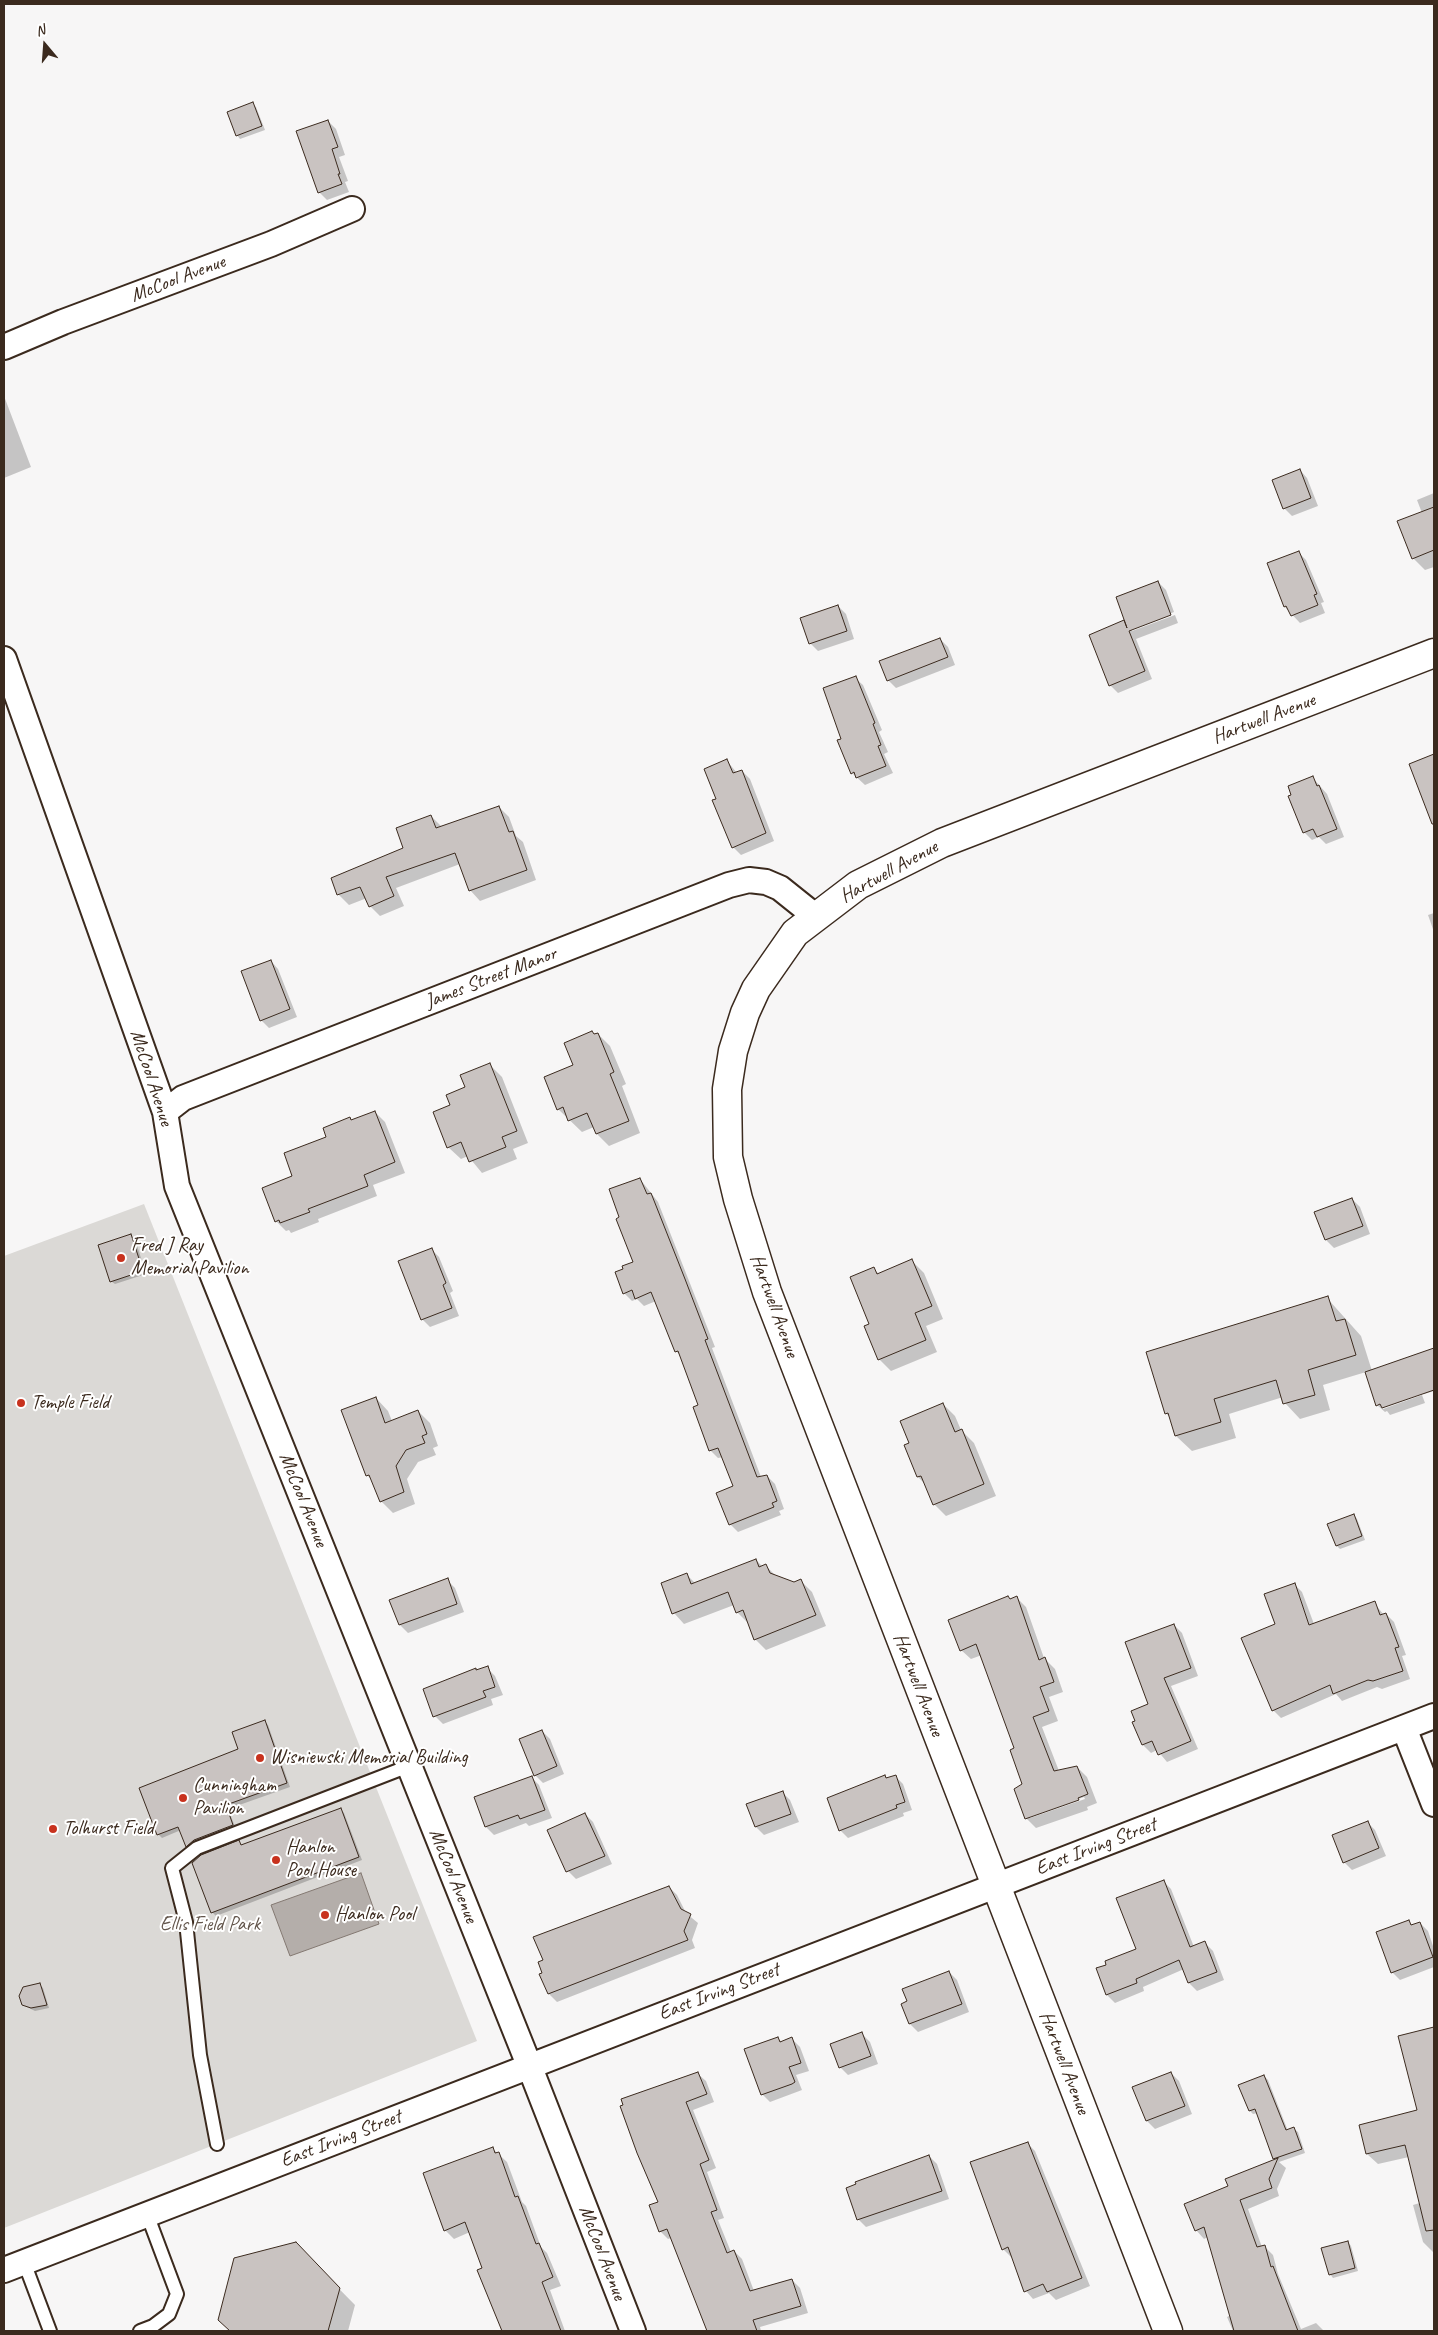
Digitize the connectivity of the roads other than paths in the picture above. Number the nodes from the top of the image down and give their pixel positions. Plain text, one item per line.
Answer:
1 (352, 209) dead end
2 (4, 347) edge
3 (1434, 653) edge
4 (4, 659) edge
5 (815, 916) junction
6 (165, 1112) junction
7 (1434, 1716) edge
8 (1404, 1728) junction
9 (409, 1766) junction
10 (1434, 1804) edge
11 (995, 1886) junction
12 (529, 2066) junction
13 (218, 2144) dead end
14 (148, 2214) junction
15 (14, 2266) edge
16 (50, 2331) edge
17 (140, 2331) edge
18 (633, 2331) edge
19 (1168, 2331) edge

1 - 2 street, McCool Avenue
3 - 5 street, Hartwell Avenue
4 - 6 street, McCool Avenue
5 - 6 street, James Street Manor
5 - 11 street, Hartwell Avenue
6 - 9 street, McCool Avenue
7 - 8 street, East Irving Street
8 - 10 street
8 - 11 street, East Irving Street
9 - 12 street, McCool Avenue
9 - 13 lane
11 - 12 street, East Irving Street
11 - 19 street, Hartwell Avenue
12 - 14 street, East Irving Street
12 - 18 street, McCool Avenue
14 - 15 street, East Irving Street
14 - 17 lane
15 - 16 lane

